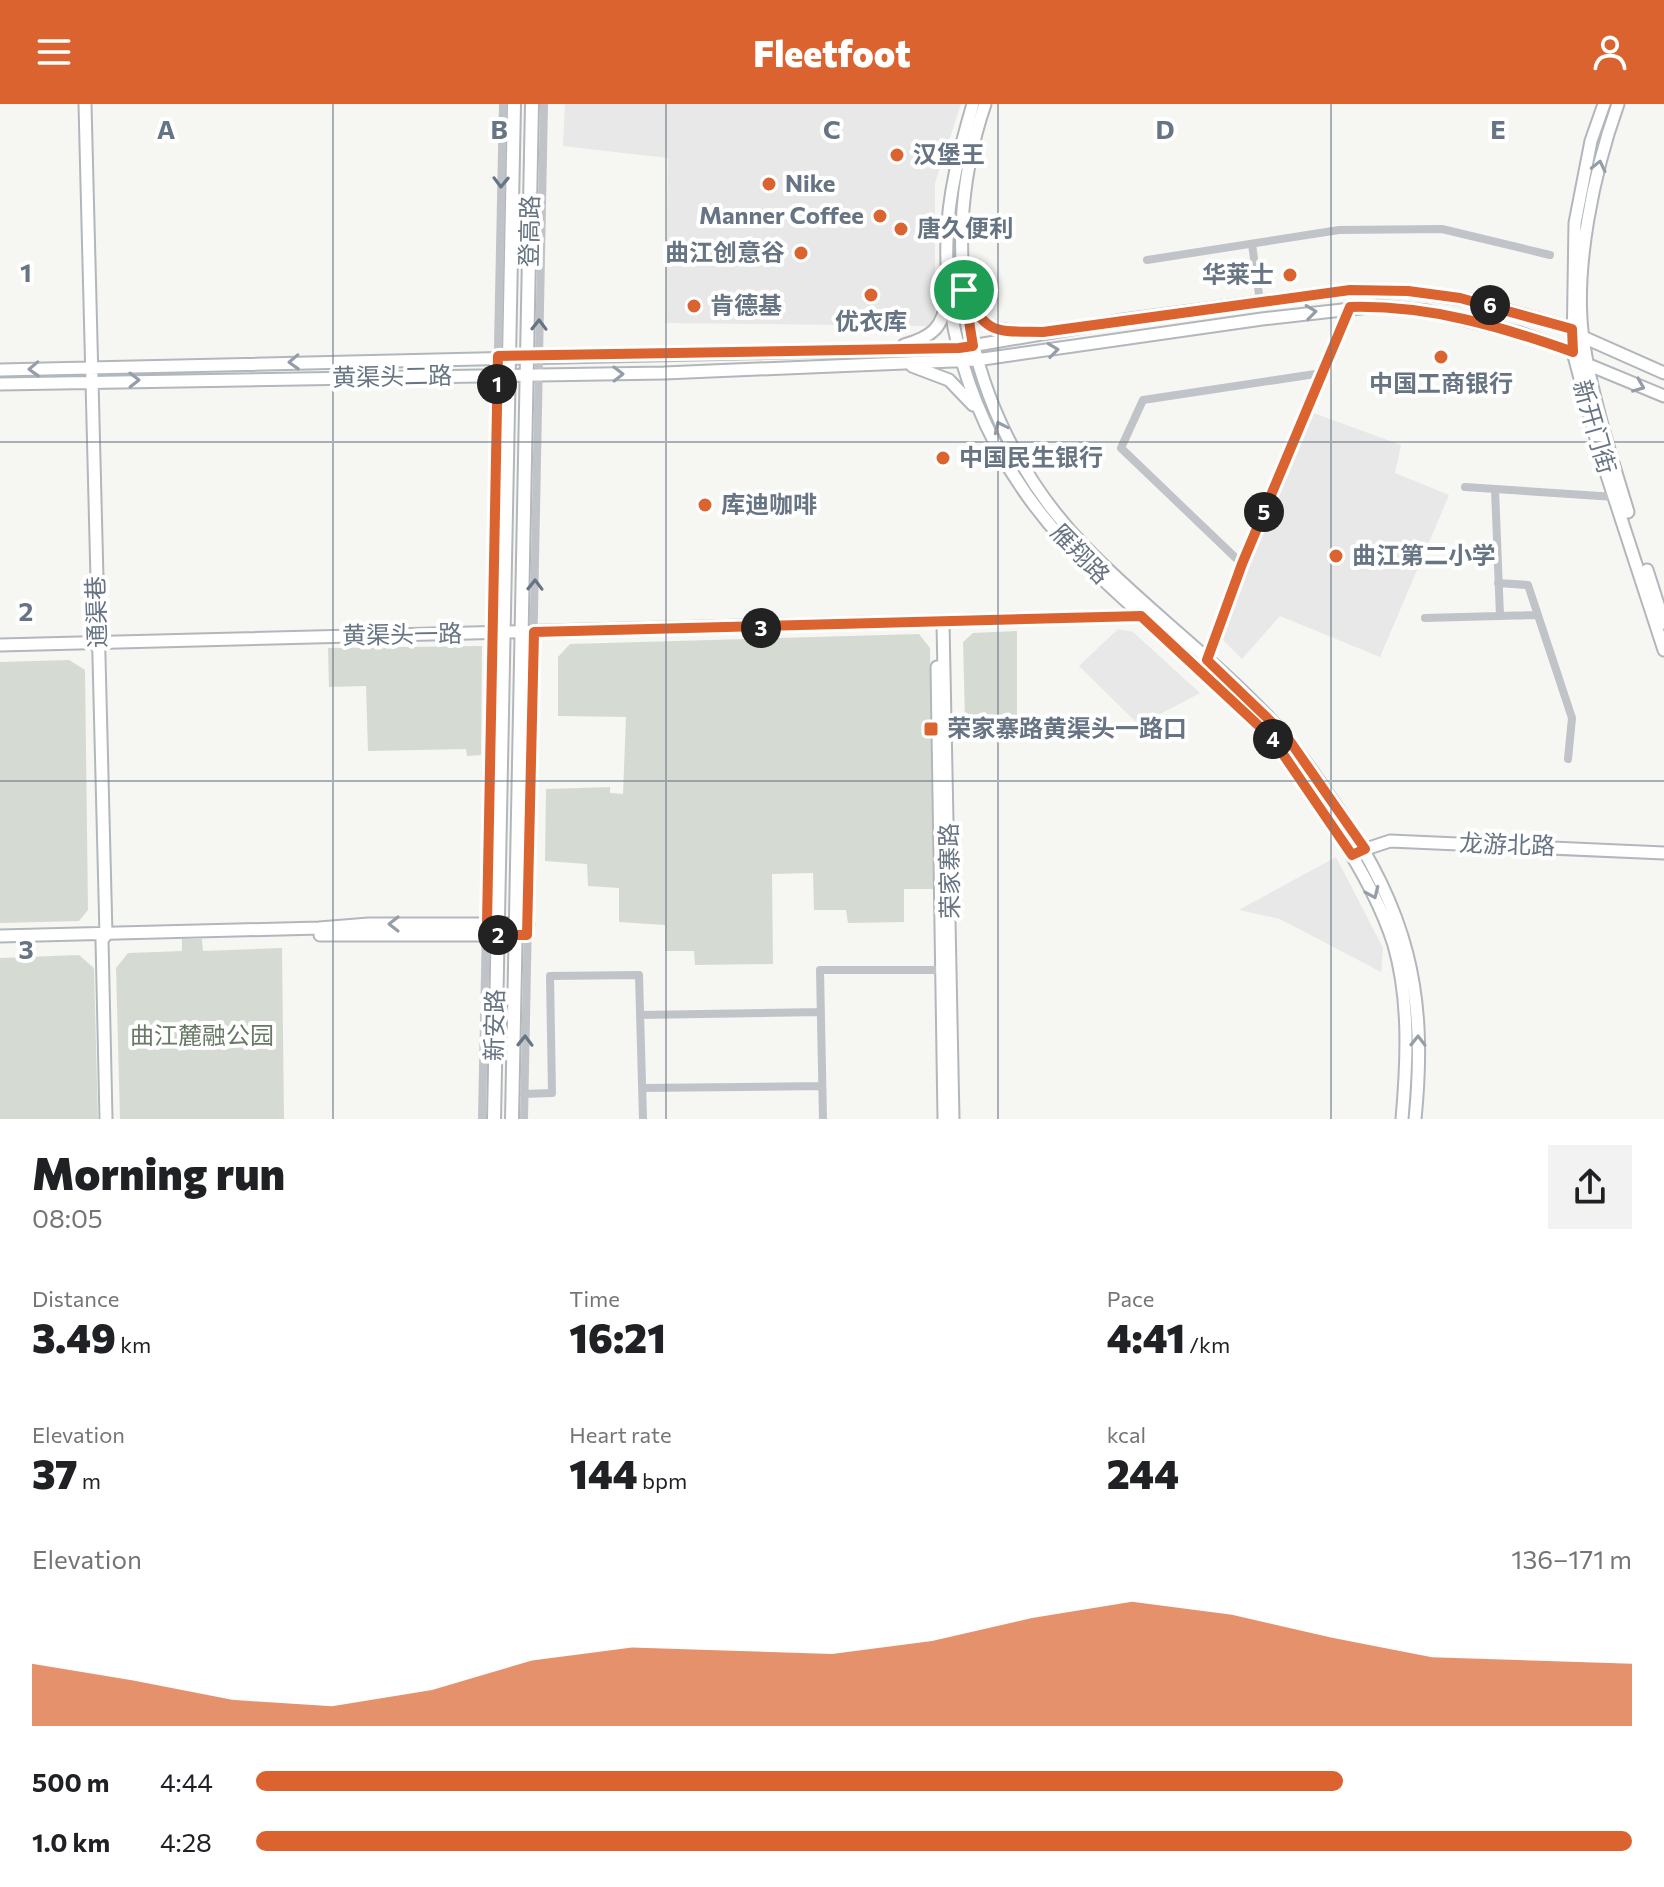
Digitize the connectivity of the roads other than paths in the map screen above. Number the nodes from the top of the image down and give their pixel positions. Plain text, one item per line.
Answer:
1 (85, 104) edge
2 (503, 104) edge
3 (514, 104) edge
4 (532, 104) edge
5 (544, 104) edge
6 (973, 104) edge
7 (985, 104) edge
8 (1604, 104) edge
9 (1618, 104) edge
10 (1252, 244) junction
11 (1550, 255) dead end
12 (1147, 260) dead end
13 (948, 281) junction
14 (964, 290) junction
15 (1260, 302) junction
16 (1350, 307) junction
17 (1572, 329) junction
18 (1043, 332) junction
19 (1583, 337) junction
20 (973, 346) junction
21 (959, 348) junction
22 (890, 349) junction
23 (1573, 352) junction
24 (504, 356) junction
25 (534, 357) junction
26 (963, 360) junction
27 (976, 360) junction
28 (896, 363) junction
29 (1589, 365) junction
30 (0, 370) edge
31 (1322, 373) junction
32 (1664, 373) edge
33 (90, 374) junction
34 (503, 375) junction
35 (533, 375) junction
36 (0, 384) edge
37 (1664, 396) edge
38 (985, 422) junction
39 (1465, 487) dead end
40 (1495, 489) junction
41 (1615, 497) junction
42 (1242, 564) junction
43 (1498, 583) junction
44 (1538, 615) junction
45 (1141, 616) junction
46 (1500, 616) junction
47 (1425, 618) dead end
48 (940, 623) junction
49 (1664, 623) edge
50 (528, 632) junction
51 (499, 633) junction
52 (98, 642) junction
53 (0, 645) edge
54 (1664, 650) edge
55 (1207, 660) junction
56 (1568, 759) dead end
57 (1365, 849) junction
58 (1664, 853) edge
59 (1352, 855) junction
60 (492, 929) junction
61 (522, 930) junction
62 (0, 936) edge
63 (104, 938) junction
64 (0, 943) edge
65 (942, 970) junction
66 (821, 1012) junction
67 (640, 1015) junction
68 (822, 1086) junction
69 (642, 1088) junction
70 (524, 1094) junction
71 (106, 1119) edge
72 (482, 1119) edge
73 (494, 1119) edge
74 (512, 1119) edge
75 (524, 1119) edge
76 (643, 1119) edge
77 (823, 1119) edge
78 (944, 1119) edge
79 (953, 1119) edge
80 (1402, 1119) edge
81 (1415, 1119) edge

1 - 33 main road, 通渠巷
2 -> 24 street
3 - 24 main road, 登高路
4 - 25 main road, 登高路
25 -> 5 street
6 - 13 main road, 雁翔路
7 - 14 main road, 雁翔路
8 - 17 main road, 新开门街
19 -> 9 main road, 新开门街
10 - 11 street
10 - 12 street
10 - 15 street
13 - 21 main road, 雁翔路
13 - 22 main road
14 - 18 main road
14 - 20 main road, 雁翔路
15 - 17 main road
15 - 18 main road
16 - 23 main road, 黄渠头二路
27 -> 16 main road, 黄渠头二路
16 - 31 street
17 - 19 main road
17 - 23 main road, 新开门街
18 - 20 main road, 黄渠头二路
19 - 29 main road, 新开门街
19 - 32 main road
20 - 21 main road, 黄渠头二路
20 - 27 main road, 雁翔路
21 - 22 main road, 黄渠头二路
21 - 26 main road, 雁翔路
22 - 25 main road, 黄渠头二路
23 - 29 main road, 黄渠头二路
23 - 41 main road, 新开门街
24 - 25 main road, 黄渠头二路
24 -> 33 main road, 黄渠头二路
24 - 34 main road, 新安路
25 - 35 main road, 新安路
26 - 27 main road, 黄渠头二路
26 - 28 main road, 黄渠头二路
26 - 38 main road, 雁翔路
55 -> 27 main road, 雁翔路
35 -> 28 main road, 黄渠头二路
28 - 38 main road
29 -> 37 main road, 黄渠头二路
29 - 49 main road, 新开门街
33 -> 30 main road, 黄渠头二路
31 - 42 street
31 - 42 street
33 -> 34 main road, 黄渠头二路
33 - 36 main road, 黄渠头二路
33 - 52 main road, 通渠巷
34 - 35 main road, 黄渠头二路
34 - 51 main road, 新安路
50 -> 35 main road, 新安路
38 - 45 main road, 雁翔路
39 - 40 street
40 - 41 street
40 - 43 street
41 - 54 main road, 新开门街
42 - 55 street
43 - 44 street
43 - 46 street
44 - 46 street
44 - 56 street
45 - 48 main road, 黄渠头一路
45 - 59 main road, 雁翔路
46 - 47 street
48 - 50 main road, 黄渠头一路
48 - 65 main road, 荣家寨路
48 - 79 main road, 荣家寨路
50 - 51 main road, 黄渠头一路
50 - 61 main road, 新安路
51 - 52 main road, 黄渠头一路
51 - 60 main road, 新安路
52 - 53 main road, 黄渠头一路
52 - 63 main road, 通渠巷
55 - 57 main road, 雁翔路
57 - 58 main road, 龙游北路
57 - 59 main road, 龙游北路
81 -> 57 main road, 雁翔路
59 -> 80 main road, 雁翔路
60 - 61 main road
60 - 63 main road
60 - 72 street
60 - 73 main road, 新安路
70 -> 61 street
61 - 74 main road, 新安路
62 - 63 main road
63 - 64 main road
63 - 71 main road, 通渠巷
65 - 66 street
65 - 78 main road, 荣家寨路
66 - 67 street
66 - 68 street
67 - 69 street
67 - 70 street
68 - 69 street
68 - 77 street
69 - 76 street
70 - 75 street

